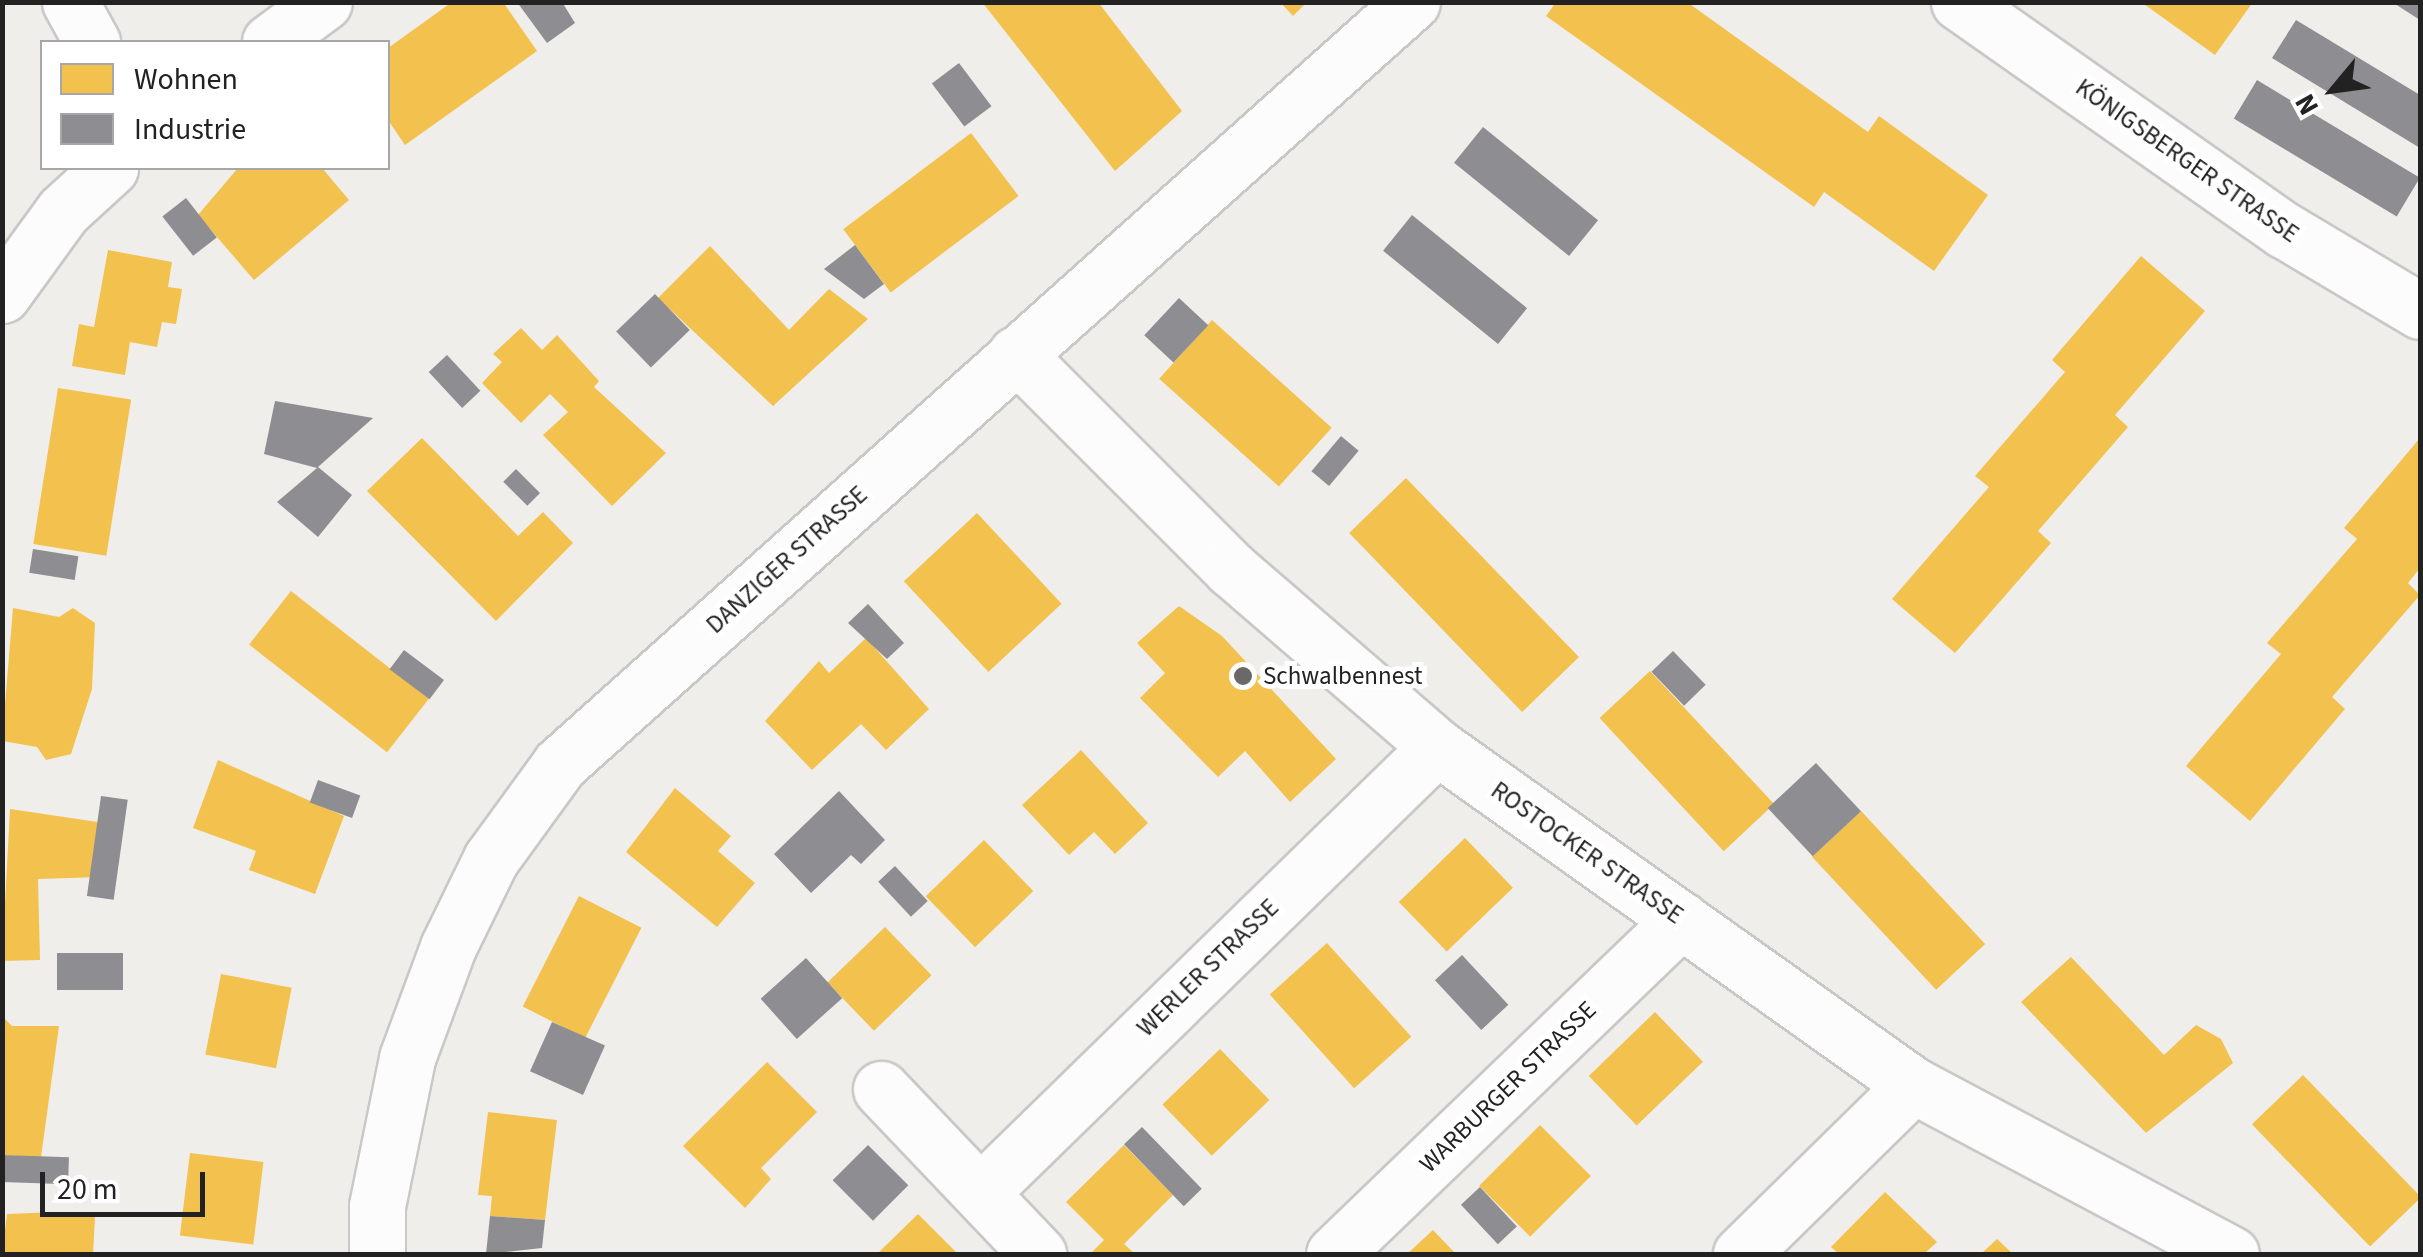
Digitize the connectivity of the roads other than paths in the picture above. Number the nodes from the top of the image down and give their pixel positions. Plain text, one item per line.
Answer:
1 (70, 2) edge
2 (324, 2) edge
3 (1412, 2) edge
4 (1960, 2) edge
5 (91, 40) edge
6 (273, 40) edge
7 (108, 170) edge
8 (2, 295) edge
9 (2420, 312) edge
10 (1016, 354) junction
11 (1437, 747) junction
12 (1681, 920) junction
13 (1913, 1085) junction
14 (880, 1088) dead end
15 (981, 1192) junction
16 (376, 1254) edge
17 (1038, 1254) edge
18 (1334, 1254) edge
19 (1741, 1254) edge
20 (2230, 1254) edge

1 - 5 street
2 - 6 street
3 - 10 street, DANZIGER STRASSE
4 - 9 street, KÖNIGSBERGER STRASSE
7 - 8 street
10 - 11 street, ROSTOCKER STRASSE
10 - 16 street, DANZIGER STRASSE
11 - 12 street, ROSTOCKER STRASSE
11 - 15 street, WERLER STRASSE
12 - 13 street, ROSTOCKER STRASSE
12 - 18 street, WARBURGER STRASSE
13 - 19 street
13 - 20 street, ROSTOCKER STRASSE
14 - 15 street
15 - 17 street

